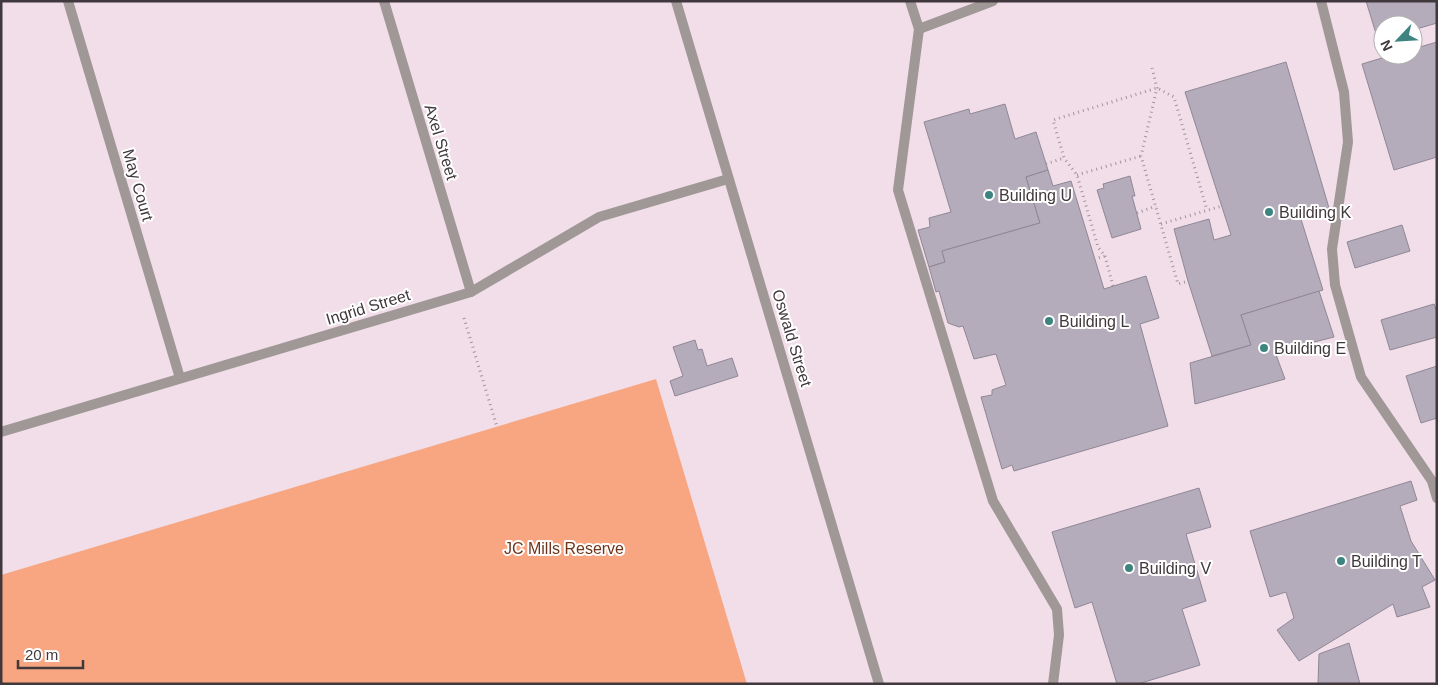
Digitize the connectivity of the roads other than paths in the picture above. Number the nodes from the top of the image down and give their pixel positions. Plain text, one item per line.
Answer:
1 (68, 1) edge
2 (384, 1) edge
3 (676, 1) edge
4 (910, 1) edge
5 (993, 1) edge
6 (1321, 1) edge
7 (919, 29) junction
8 (728, 178) junction
9 (471, 292) junction
10 (180, 378) junction
11 (1, 432) edge
12 (1437, 498) edge
13 (879, 684) edge
14 (1053, 684) edge

1 - 10 street, May Court
2 - 9 street, Axel Street
3 - 8 street, Oswald Street
4 - 7 street
5 - 7 street
6 - 12 street
7 - 14 street
8 - 9 street, Ingrid Street
8 - 13 street, Oswald Street
9 - 10 street, Ingrid Street
10 - 11 street, Ingrid Street

